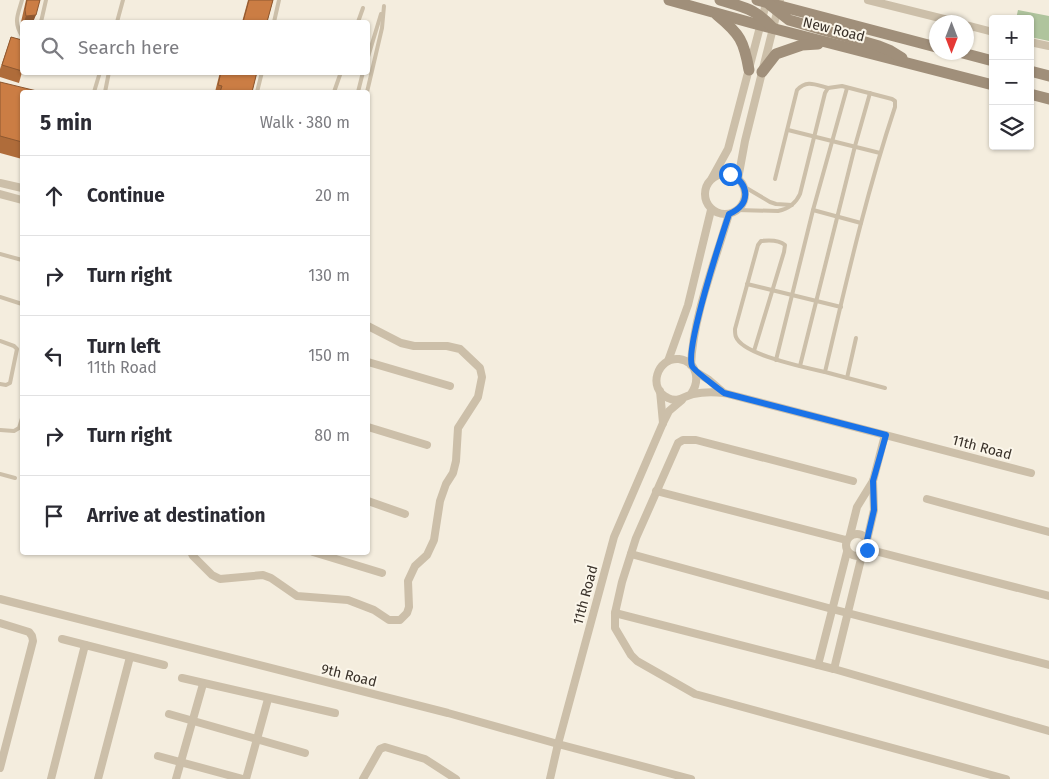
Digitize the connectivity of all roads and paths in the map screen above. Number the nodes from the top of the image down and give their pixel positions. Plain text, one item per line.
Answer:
1 (22, 0) edge
2 (46, 0) edge
3 (123, 0) edge
4 (279, 0) edge
5 (386, 0) edge
6 (669, 0) edge
7 (720, 0) edge
8 (868, 0) edge
9 (763, 1) edge
10 (384, 6) junction
11 (779, 6) edge
12 (363, 8) dead end
13 (714, 12) junction
14 (929, 15) edge
15 (41, 20) edge
16 (118, 20) edge
17 (274, 20) edge
18 (359, 20) edge
19 (761, 21) junction
20 (974, 27) edge
21 (773, 28) junction
22 (989, 31) edge
23 (20, 33) edge
24 (1034, 43) edge
25 (832, 44) junction
26 (929, 45) edge
27 (1049, 46) edge
28 (370, 51) edge
29 (974, 56) edge
30 (989, 60) edge
31 (912, 64) junction
32 (749, 70) junction
33 (762, 72) junction
34 (1034, 72) edge
35 (99, 75) edge
36 (108, 75) edge
37 (261, 75) edge
38 (340, 75) edge
39 (362, 75) edge
40 (1049, 76) edge
41 (989, 83) edge
42 (828, 88) junction
43 (847, 88) junction
44 (95, 90) edge
45 (105, 90) edge
46 (258, 90) edge
47 (335, 90) edge
48 (358, 90) edge
49 (367, 90) edge
50 (870, 93) junction
51 (1034, 95) edge
52 (1049, 99) edge
53 (788, 130) junction
54 (814, 137) junction
55 (832, 141) junction
56 (854, 146) junction
57 (880, 153) junction
58 (712, 178) junction
59 (738, 178) junction
60 (775, 179) dead end
61 (0, 183) edge
62 (743, 186) junction
63 (20, 188) edge
64 (0, 194) edge
65 (20, 199) edge
66 (792, 204) junction
67 (712, 210) junction
68 (737, 210) junction
69 (813, 210) junction
70 (729, 214) junction
71 (837, 216) junction
72 (860, 223) junction
73 (0, 254) edge
74 (20, 259) edge
75 (747, 284) junction
76 (773, 291) junction
77 (792, 296) junction
78 (0, 297) edge
79 (817, 301) junction
80 (20, 303) edge
81 (841, 307) junction
82 (370, 327) edge
83 (856, 338) dead end
84 (0, 341) edge
85 (754, 351) junction
86 (776, 360) junction
87 (668, 361) junction
88 (370, 363) edge
89 (800, 366) junction
90 (694, 369) junction
91 (825, 372) junction
92 (847, 378) junction
93 (0, 384) edge
94 (450, 386) dead end
95 (885, 388) dead end
96 (660, 391) junction
97 (724, 393) junction
98 (687, 396) junction
99 (663, 423) junction
100 (20, 428) edge
101 (370, 428) edge
102 (0, 430) edge
103 (886, 435) junction
104 (427, 445) dead end
105 (1031, 473) dead end
106 (0, 474) edge
107 (15, 478) dead end
108 (853, 481) dead end
109 (873, 481) junction
110 (656, 491) junction
111 (927, 499) dead end
112 (370, 502) edge
113 (405, 514) dead end
114 (1049, 532) edge
115 (848, 538) junction
116 (867, 540) junction
117 (847, 552) junction
118 (865, 552) junction
119 (631, 554) junction
120 (194, 555) edge
121 (322, 555) edge
122 (382, 574) dead end
123 (1049, 596) edge
124 (0, 599) edge
125 (832, 609) junction
126 (847, 612) junction
127 (615, 614) junction
128 (0, 623) edge
129 (62, 639) dead end
130 (85, 645) junction
131 (130, 657) junction
132 (1049, 664) edge
133 (164, 665) dead end
134 (818, 665) junction
135 (834, 669) junction
136 (182, 678) dead end
137 (203, 684) junction
138 (268, 698) junction
139 (169, 714) dead end
140 (335, 714) dead end
141 (193, 721) junction
142 (0, 729) edge
143 (9, 731) junction
144 (1049, 731) edge
145 (256, 739) junction
146 (558, 744) junction
147 (305, 752) dead end
148 (158, 756) dead end
149 (181, 762) junction
150 (0, 768) edge
151 (51, 779) edge
152 (98, 779) edge
153 (176, 779) edge
154 (244, 779) edge
155 (363, 779) edge
156 (456, 779) edge
157 (550, 779) edge
158 (691, 779) edge
159 (1006, 779) edge

1 - 23 lane
2 - 15 lane
3 - 16 lane
4 - 17 lane
5 - 10 lane
6 - 13 main road
7 - 19 main road
8 - 14 street
9 - 11 main road, New Road
9 - 19 street
10 - 28 lane
10 - 49 lane
11 - 21 street
11 - 26 main road, New Road
11 - 31 main road
12 - 18 lane
13 - 19 main road
13 - 32 main road
19 - 21 main road
19 - 32 street
20 - 22 street
21 - 25 main road, New Road
21 - 33 street
24 - 27 street
25 - 31 main road, New Road
25 - 33 main road
29 - 30 main road
31 - 41 main road, New Road
32 - 58 street
33 - 59 street
34 - 40 main road
35 - 44 lane
36 - 45 lane
37 - 46 lane
38 - 47 lane
39 - 48 lane
42 - 43 lane
42 - 53 lane
42 - 54 lane
43 - 50 lane
43 - 55 lane
50 - 56 lane
50 - 57 lane
51 - 52 main road
53 - 54 lane
53 - 60 lane
54 - 55 lane
54 - 66 lane
55 - 56 lane
55 - 69 lane
56 - 57 lane
56 - 71 lane
57 - 72 lane
58 - 59 street
58 - 67 street
59 - 62 street
61 - 63 street
62 - 66 lane
62 - 68 street
64 - 65 street
66 - 68 lane
67 - 70 street
67 - 87 street
68 - 70 street
69 - 71 lane
69 - 77 lane
70 - 90 street
71 - 72 lane
71 - 79 lane
72 - 81 lane
73 - 74 lane
75 - 76 lane
75 - 76 lane
75 - 85 lane
76 - 77 lane
76 - 85 lane
77 - 79 lane
77 - 86 lane
78 - 80 lane
79 - 81 lane
79 - 89 lane
81 - 91 lane
82 - 120 street
83 - 92 lane
84 - 93 lane
85 - 86 lane
86 - 89 lane
87 - 90 street
87 - 96 street
88 - 94 street
89 - 91 lane
90 - 97 street, 11th Road
90 - 98 street
91 - 92 lane
92 - 95 lane
96 - 98 street
96 - 99 street, 11th Road
97 - 98 street, 11th Road
97 - 103 street, 11th Road
98 - 99 street, 11th Road
99 - 146 street, 11th Road
100 - 102 lane
101 - 104 street
103 - 105 street, 11th Road
103 - 109 street
106 - 107 lane
108 - 110 street
109 - 115 street
109 - 116 street
110 - 115 street
110 - 119 street
111 - 114 street
112 - 113 street
115 - 116 street
115 - 117 street
116 - 118 street
117 - 118 street
117 - 125 street
118 - 123 street
118 - 126 street
119 - 125 street
119 - 127 street
121 - 122 street
124 - 146 street, 9th Road
125 - 126 street
125 - 134 street
126 - 132 street
126 - 135 street
127 - 134 street
127 - 159 street
128 - 143 street
129 - 130 street
130 - 131 street
130 - 151 street
131 - 133 street
131 - 152 street
134 - 135 street
135 - 144 street
136 - 137 street
137 - 138 street
137 - 141 street
138 - 140 street
138 - 145 street
139 - 141 street
141 - 145 street
141 - 149 street
142 - 143 street
143 - 150 street
145 - 147 street
145 - 154 street
146 - 157 street, 11th Road
146 - 158 street, 9th Road
148 - 149 street
149 - 153 street
149 - 154 street
155 - 156 street

